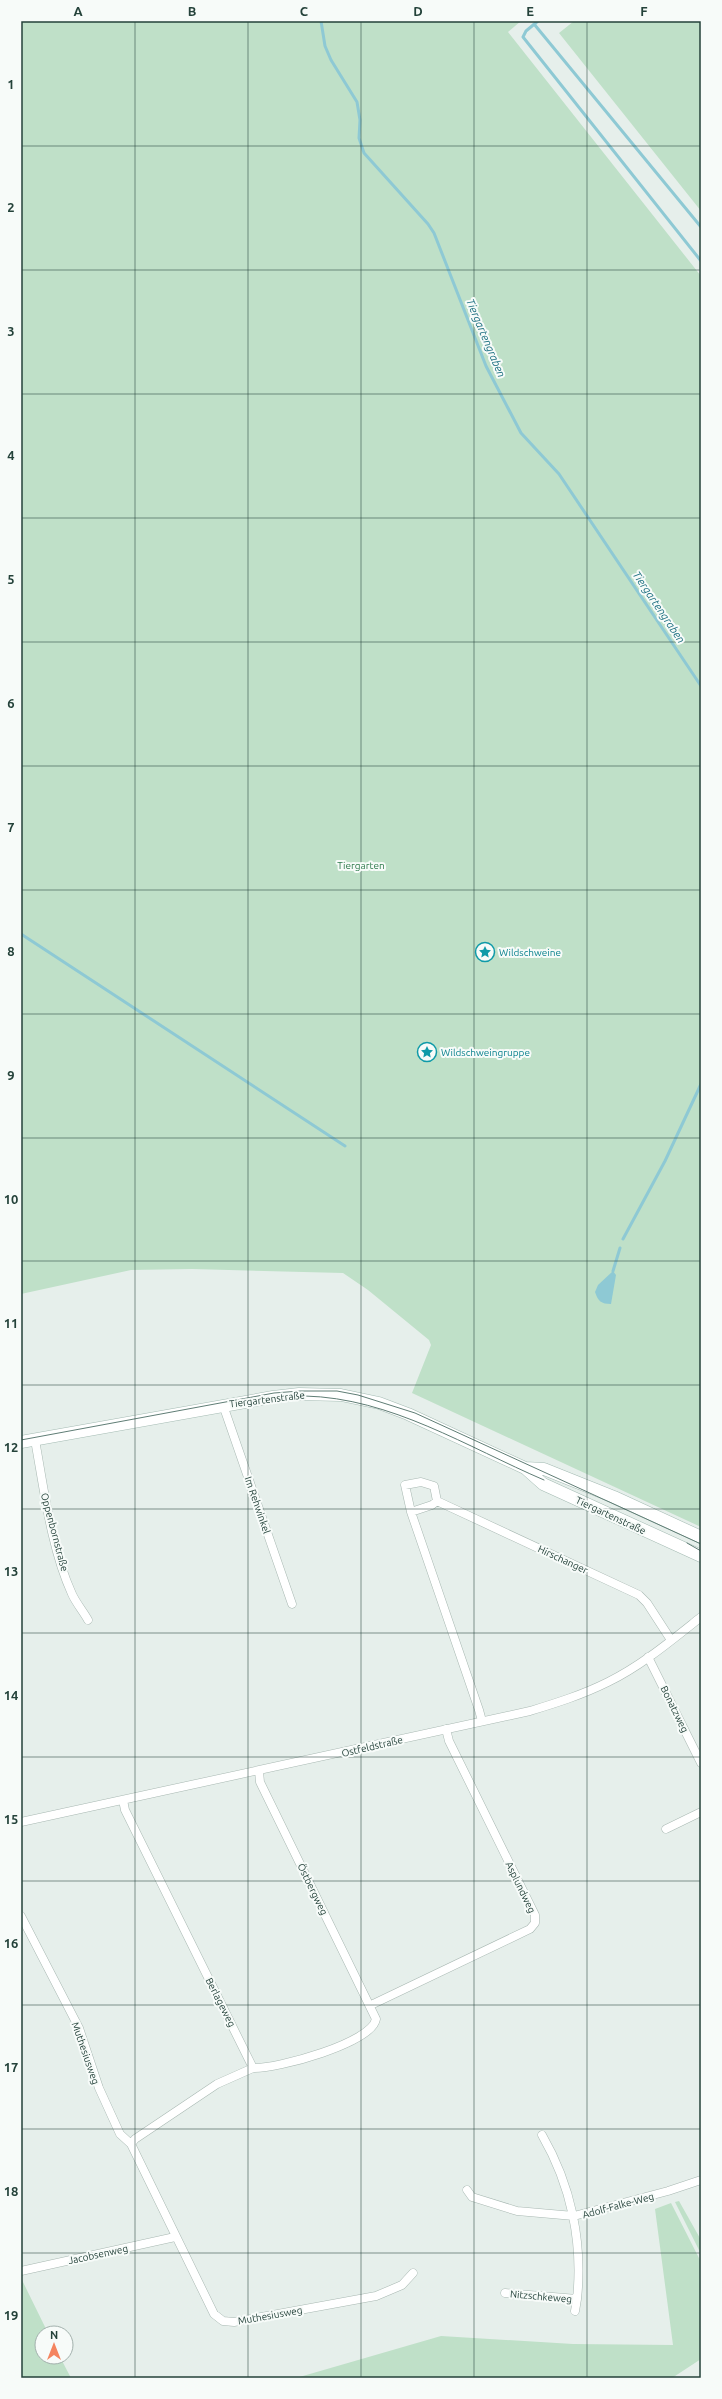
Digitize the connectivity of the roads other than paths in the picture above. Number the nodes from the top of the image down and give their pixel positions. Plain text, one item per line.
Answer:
1 (223, 1405) junction
2 (35, 1440) junction
3 (21, 1442) edge
4 (525, 1468) junction
5 (437, 1501) junction
6 (410, 1512) junction
7 (701, 1538) edge
8 (701, 1556) edge
9 (292, 1604) dead end
10 (701, 1617) edge
11 (88, 1620) dead end
12 (671, 1640) junction
13 (648, 1657) junction
14 (482, 1721) junction
15 (446, 1729) junction
16 (701, 1763) edge
17 (259, 1771) junction
18 (123, 1800) junction
19 (701, 1812) edge
20 (21, 1822) edge
21 (666, 1829) dead end
22 (21, 1916) edge
23 (371, 2005) junction
24 (253, 2068) junction
25 (542, 2135) dead end
26 (131, 2144) junction
27 (701, 2180) edge
28 (467, 2190) dead end
29 (574, 2216) junction
30 (175, 2237) junction
31 (21, 2271) edge
32 (414, 2273) dead end
33 (505, 2293) dead end
34 (577, 2299) junction
35 (575, 2311) dead end

1 - 2 main road, Tiergartenstraße
1 - 4 main road, Tiergartenstraße
1 - 9 street, Im Rehwinkel
2 - 3 main road, Tiergartenstraße
2 - 11 street, Oppenbornstraße
4 - 7 main road, Tiergartenstraße
4 - 8 main road, Tiergartenstraße
5 - 6 street
5 - 6 street
5 - 12 street, Hirschanger
6 - 14 street
10 - 12 street, Ostfeldstraße
12 - 13 street, Ostfeldstraße
13 - 14 street, Ostfeldstraße
13 - 16 street, Bonatzweg
14 - 15 street, Ostfeldstraße
15 - 17 street, Ostfeldstraße
15 - 23 street, Asplundweg
17 - 18 street, Ostfeldstraße
17 - 23 street, Östbergweg
18 - 20 street, Ostfeldstraße
18 - 24 street, Berlageweg
19 - 21 street
22 - 26 street, Muthesiusweg
23 - 24 street
24 - 26 street
25 - 29 street, Nitzschkeweg
26 - 30 street, Muthesiusweg
27 - 29 street, Adolf-Falke-Weg
28 - 29 street, Adolf-Falke-Weg
29 - 34 street, Nitzschkeweg
30 - 31 street, Jacobsenweg
30 - 32 street, Muthesiusweg
33 - 34 street, Nitzschkeweg
34 - 35 street, Nitzschkeweg

